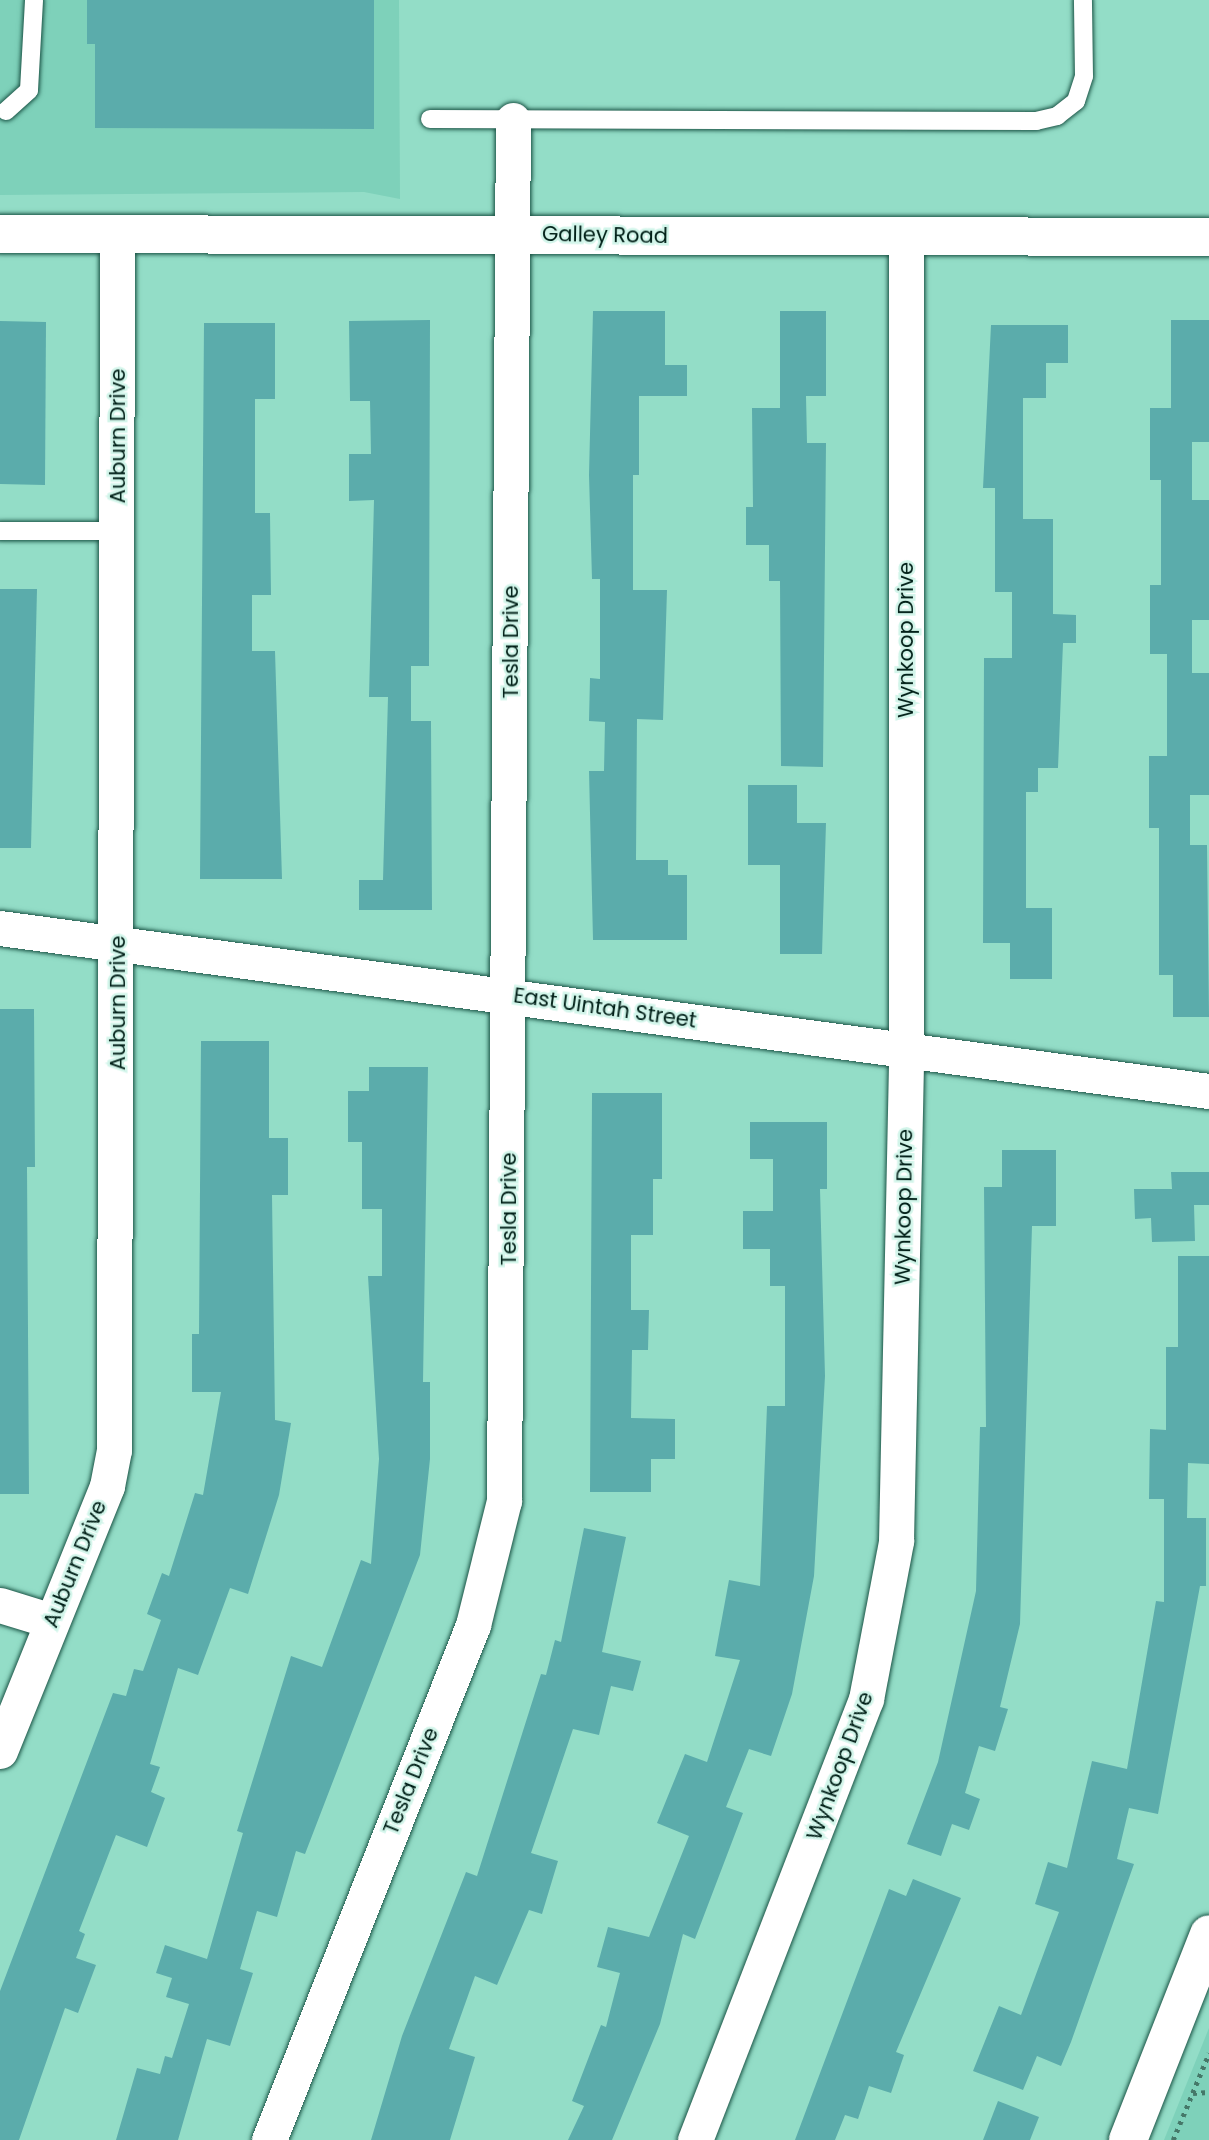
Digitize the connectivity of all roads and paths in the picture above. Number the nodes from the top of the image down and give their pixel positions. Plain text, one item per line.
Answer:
1 (34, 0) edge
2 (1083, 0) edge
3 (6, 111) dead end
4 (430, 119) dead end
5 (513, 120) junction
6 (0, 234) edge
7 (511, 234) junction
8 (117, 235) junction
9 (1209, 237) edge
10 (906, 238) junction
11 (0, 531) edge
12 (118, 531) junction
13 (0, 928) edge
14 (119, 942) junction
15 (511, 995) junction
16 (906, 1050) junction
17 (1209, 1091) edge
18 (0, 1605) edge
19 (52, 1621) junction
20 (0, 1751) edge
21 (1209, 1934) edge
22 (1209, 2053) edge
23 (1209, 2092) edge
24 (1193, 2093) junction
25 (270, 2140) edge
26 (695, 2140) edge
27 (1128, 2140) edge
28 (1173, 2140) edge

1 - 3 lane
2 - 5 lane
4 - 5 lane
5 - 7 street, Tesla Drive
6 - 8 main road, Galley Road
7 - 8 main road, Galley Road
7 - 10 main road, Galley Road
7 - 15 street, Tesla Drive
8 - 12 street, Auburn Drive
9 - 10 main road, Galley Road
10 - 16 street, Wynkoop Drive
11 - 12 lane
12 - 14 street, Auburn Drive
13 - 14 street, East Uintah Street
14 - 15 street, East Uintah Street
14 - 19 street, Auburn Drive
15 - 16 street, East Uintah Street
15 - 25 street, Tesla Drive
16 - 17 street, East Uintah Street
16 - 26 street, Wynkoop Drive
18 - 19 street
19 - 20 street, Auburn Drive
21 - 27 main road
22 - 24 path
23 - 24 path
24 - 28 path

